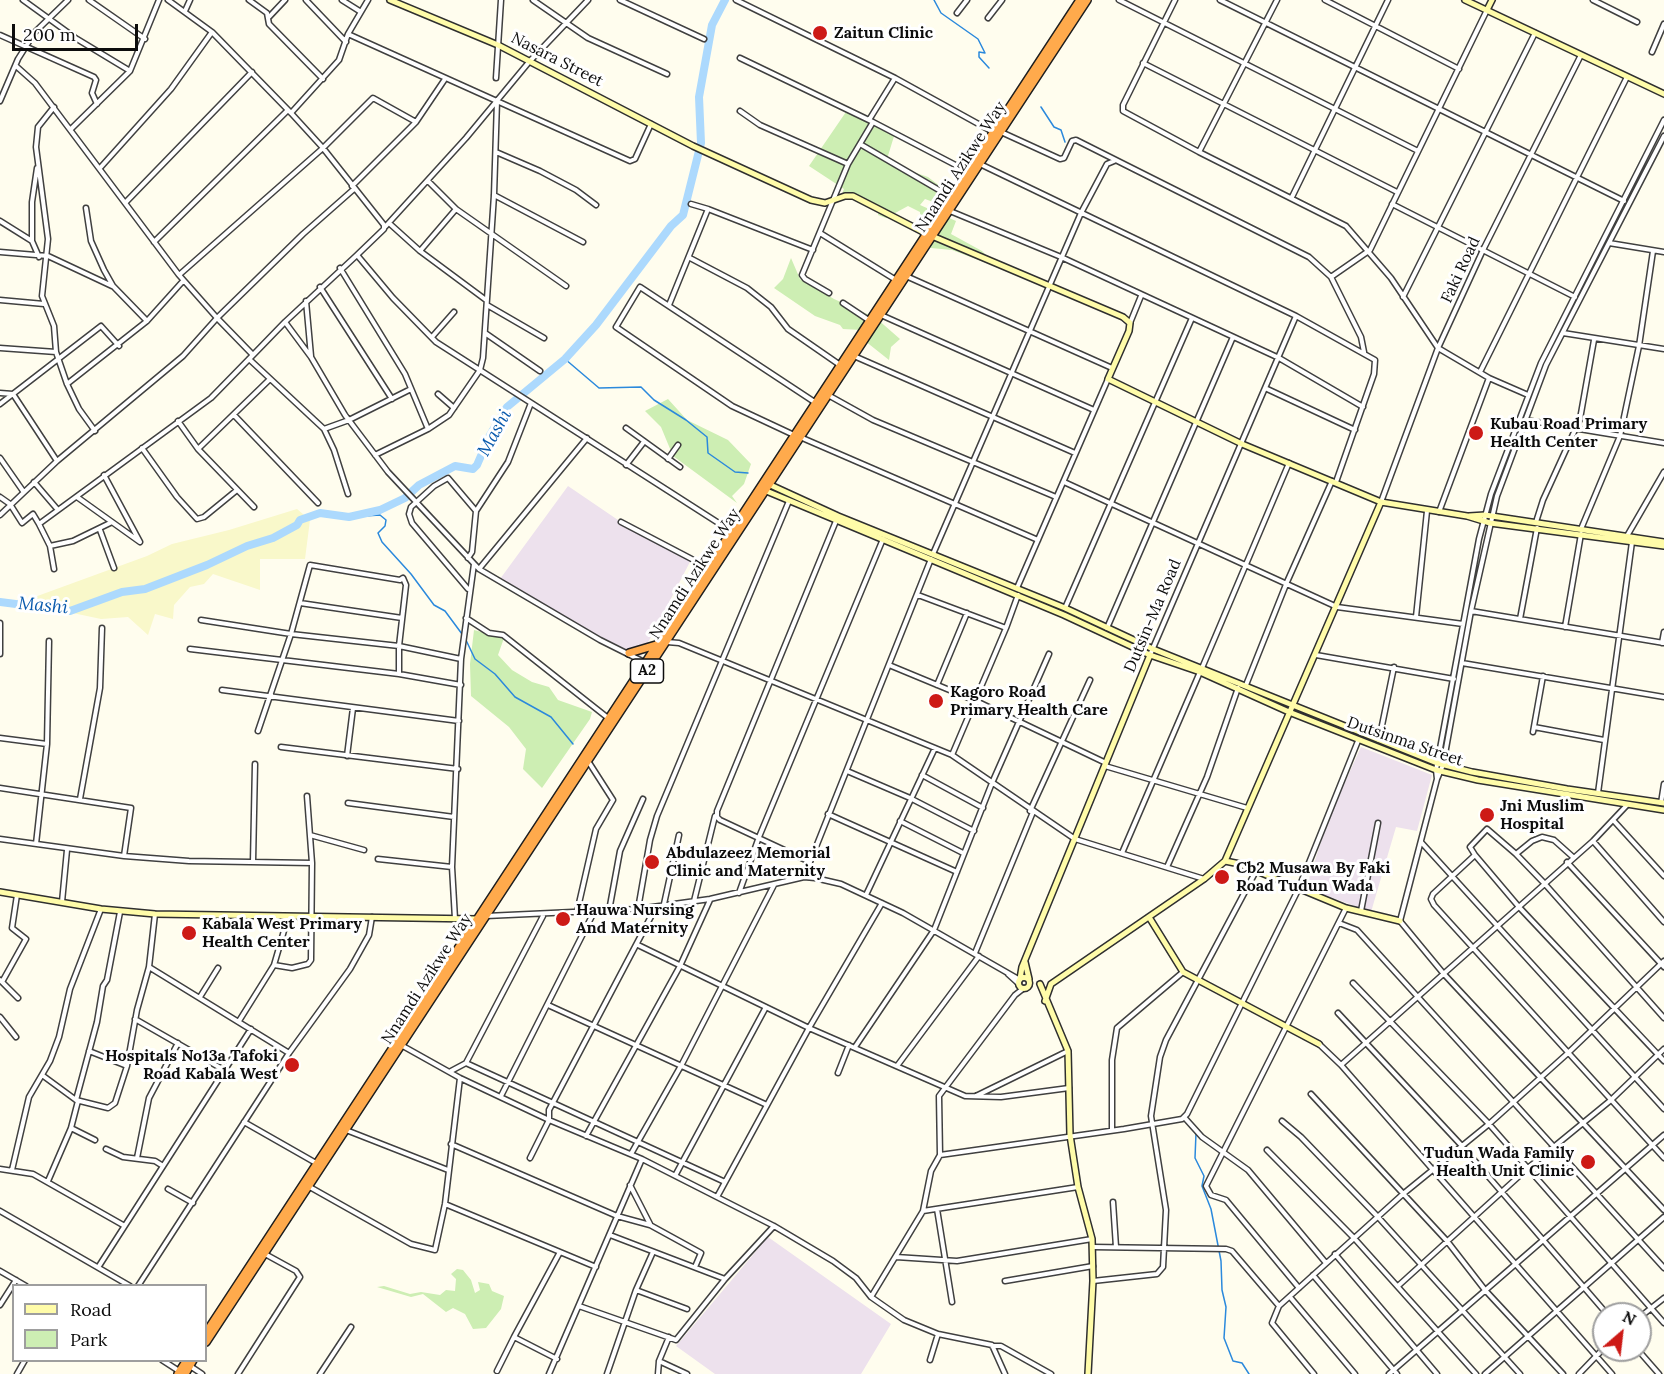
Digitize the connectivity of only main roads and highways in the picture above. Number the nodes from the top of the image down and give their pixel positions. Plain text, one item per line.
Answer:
1 (1080, 0) edge
2 (1088, 0) edge
3 (997, 132) junction
4 (930, 235) junction
5 (797, 436) junction
6 (765, 486) junction
7 (656, 645) junction
8 (629, 653) road end
9 (207, 1331) edge
10 (207, 1340) edge
11 (190, 1362) edge
12 (181, 1373) edge

1 - 3 highway, Nnamdi Azikwe Way / A2
2 - 3 highway, Nnamdi Azikwe Way / A2
3 - 4 highway, Nnamdi Azikwe Way / A2
3 - 4 highway, Nnamdi Azikwe Way / A2
4 - 5 highway, Nnamdi Azikwe Way / A2
4 - 5 highway, Nnamdi Azikwe Way / A2
5 - 6 highway, Nnamdi Azikwe Way / A2
6 - 7 highway, Nnamdi Azikwe Way / A2
6 - 10 highway, Nnamdi Azikwe Way / A2
7 - 8 highway
7 - 9 highway, Nnamdi Azikwe Way / A2
11 - 12 highway

